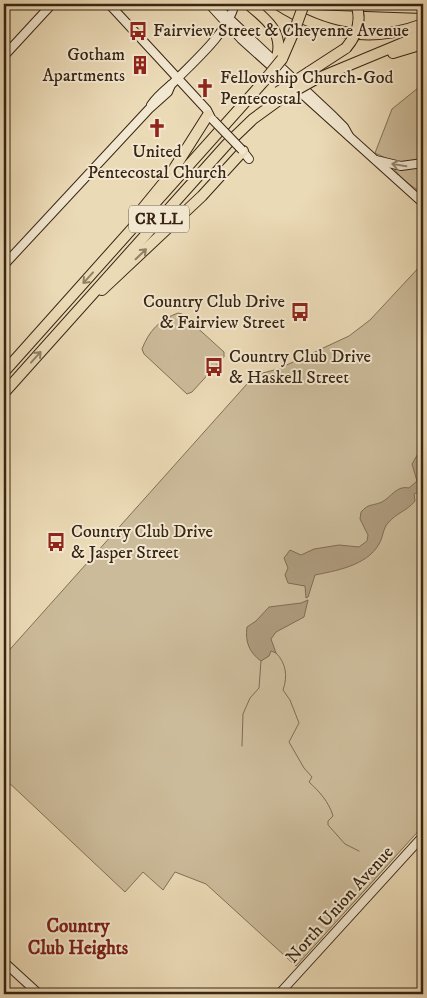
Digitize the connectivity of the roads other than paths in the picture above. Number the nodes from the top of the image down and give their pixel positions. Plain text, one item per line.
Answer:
1 (52, 4) edge
2 (109, 4) edge
3 (210, 4) edge
4 (214, 4) edge
5 (235, 4) edge
6 (277, 4) edge
7 (304, 4) edge
8 (309, 4) edge
9 (356, 4) edge
10 (250, 5) edge
11 (423, 8) edge
12 (227, 21) junction
13 (423, 24) edge
14 (423, 32) edge
15 (423, 44) edge
16 (4, 56) edge
17 (354, 63) junction
18 (312, 76) junction
19 (264, 81) junction
20 (174, 82) junction
21 (210, 117) junction
22 (245, 153) joint
23 (375, 160) junction
24 (423, 163) edge
25 (423, 203) edge
26 (4, 265) edge
27 (100, 265) junction
28 (92, 294) junction
29 (4, 372) edge
30 (4, 393) edge
31 (423, 836) edge
32 (4, 962) edge
33 (39, 994) edge
34 (279, 994) edge

1 - 16 street
2 - 20 street
3 - 12 street
4 - 12 street
5 - 12 street
6 - 13 highway
7 - 19 highway, CR LL, bridge
8 - 11 highway
9 - 18 highway, bridge
10 - 19 highway, bridge
12 - 20 street
12 - 23 street
14 - 17 highway
15 - 17 highway
17 - 18 highway
18 - 28 highway, CR LL, bridge
19 - 27 highway, CR LL
20 - 21 street
20 - 26 street
21 - 22 street, bridge
21 - 27 highway
28 -> 22 highway
24 -> 23 street
23 - 25 street
27 -> 29 highway, CR LL
30 -> 28 highway, CR LL
31 - 34 street, North Union Avenue
32 - 33 street

